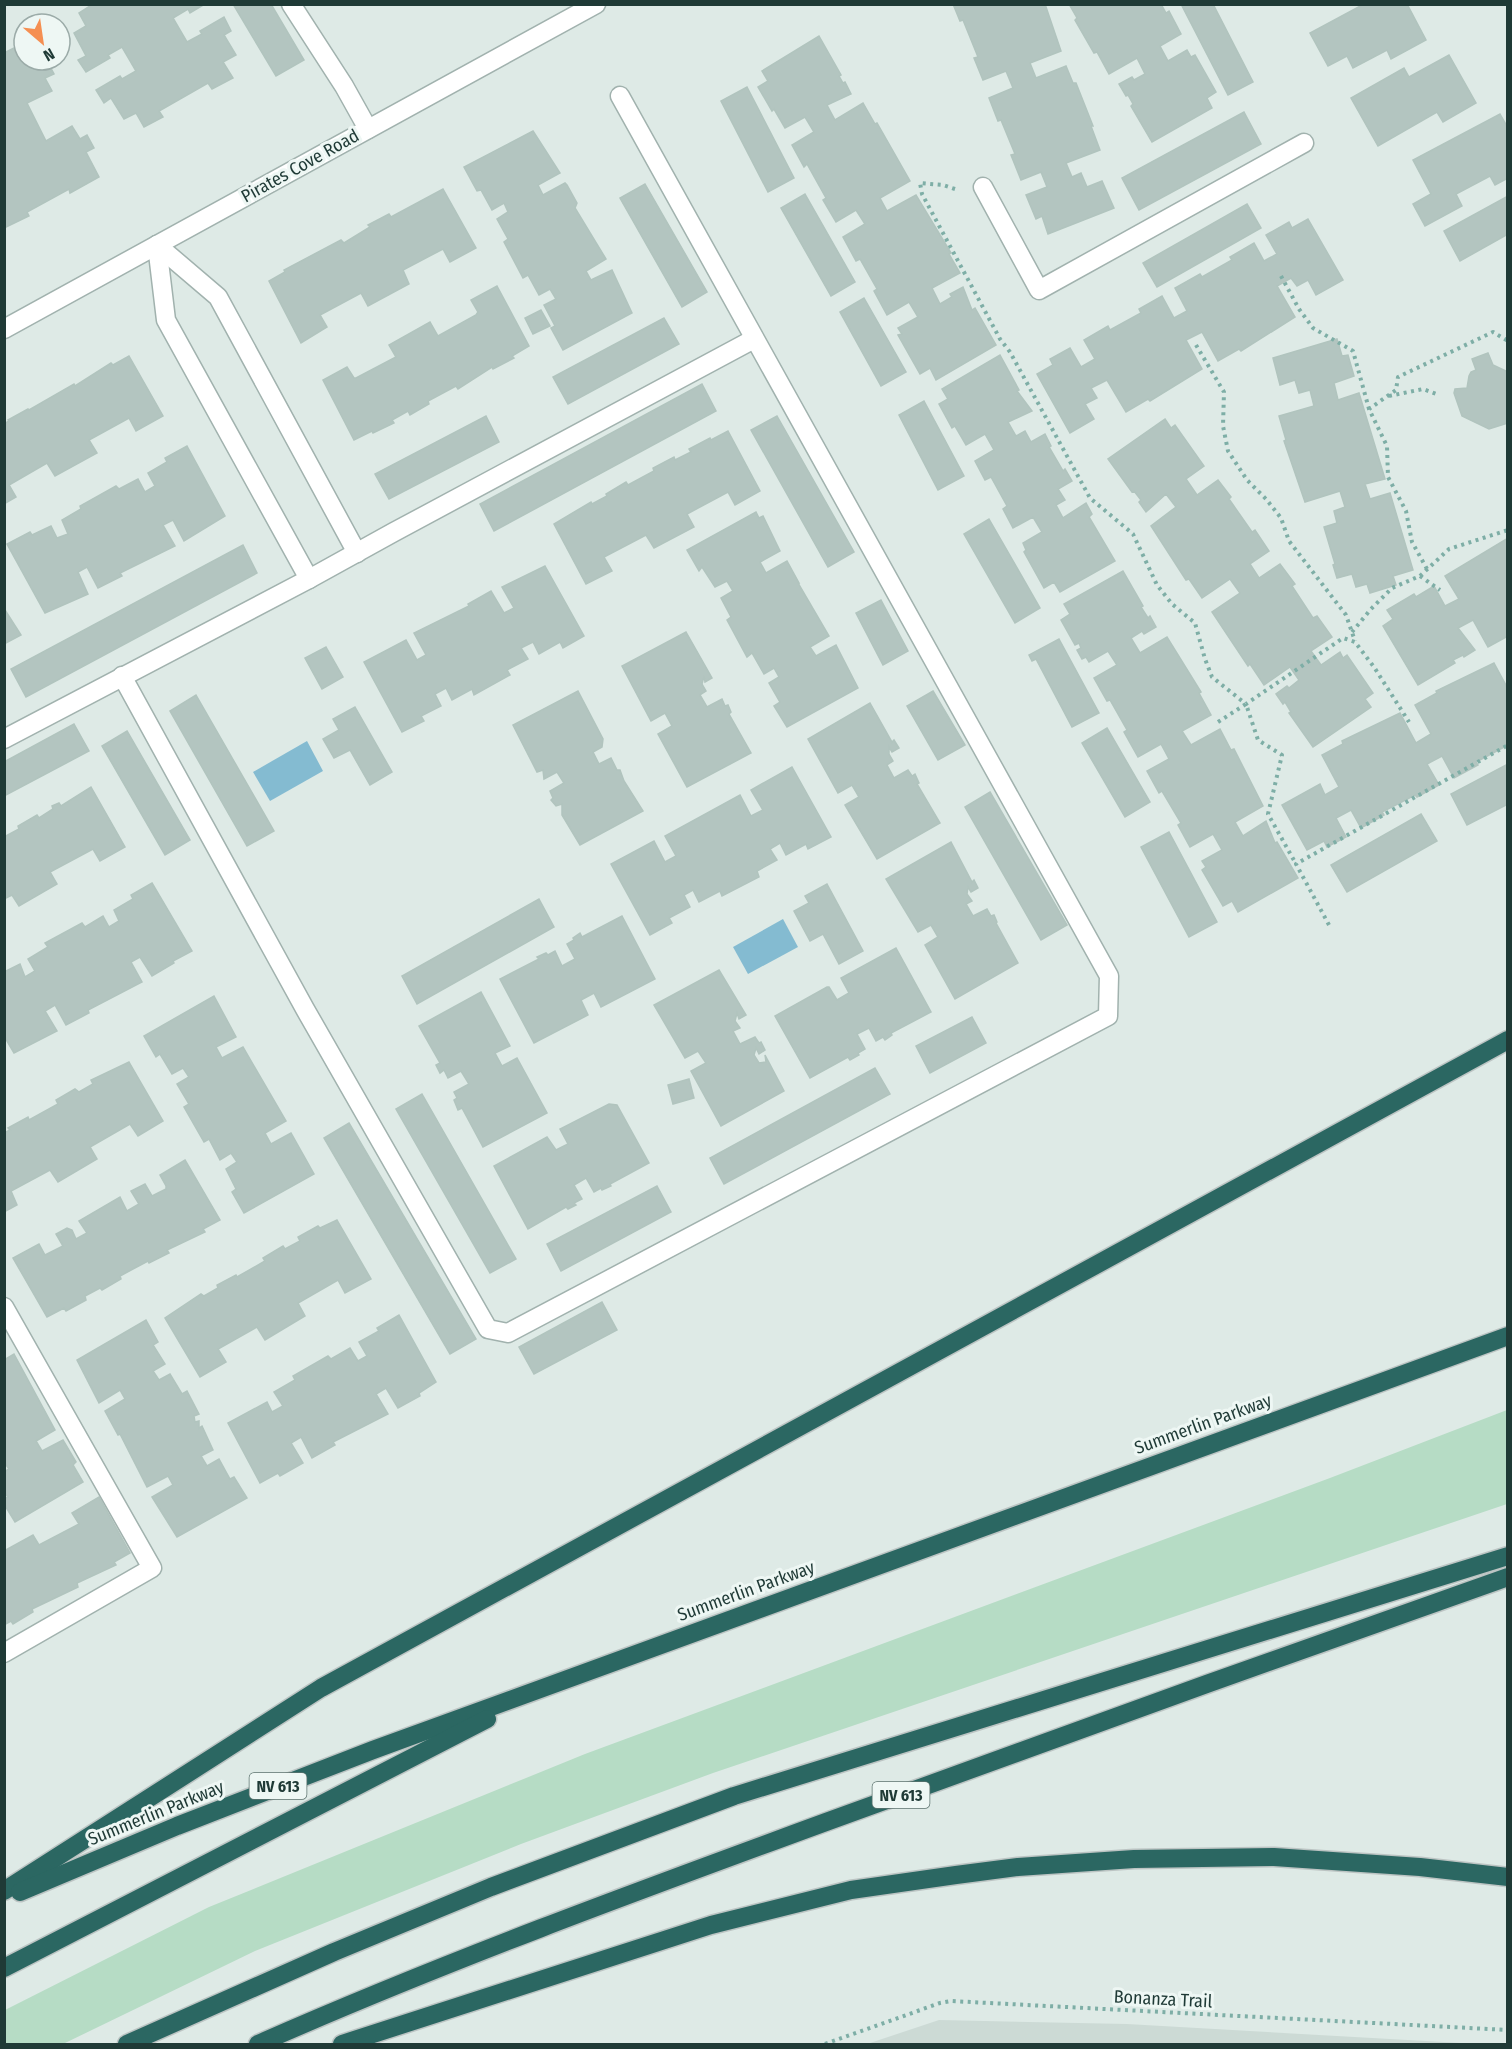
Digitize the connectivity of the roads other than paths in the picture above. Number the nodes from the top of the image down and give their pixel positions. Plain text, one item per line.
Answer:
1 (291, 4) edge
2 (596, 4) edge
3 (620, 96) dead end
4 (368, 129) junction
5 (1304, 143) dead end
6 (983, 188) road end
7 (157, 246) junction
8 (4, 328) edge
9 (754, 339) junction
10 (357, 553) junction
11 (309, 579) junction
12 (122, 676) junction
13 (4, 739) edge
14 (1508, 1040) edge
15 (4, 1307) edge
16 (1508, 1336) edge
17 (1508, 1556) edge
18 (1508, 1577) edge
19 (4, 1653) edge
20 (555, 1684) junction
21 (1508, 1877) edge
22 (4, 1891) edge
23 (4, 1899) edge
24 (4, 1968) edge
25 (127, 2044) edge
26 (258, 2044) edge
27 (342, 2044) edge

1 - 4 street
2 - 4 street, Pirates Cove Road
3 - 9 street
4 - 7 street, Pirates Cove Road
5 - 6 street
7 - 8 street, Pirates Cove Road
7 - 10 street
7 - 11 street
9 - 10 street
9 - 12 street
10 - 11 street
11 - 12 street
12 - 13 street
14 - 22 highway
15 - 19 street
16 - 20 highway, Summerlin Parkway / NV 613
17 - 25 highway
18 - 26 highway, NV 613
20 - 23 highway, Summerlin Parkway / NV 613
20 - 24 highway
21 - 27 highway

